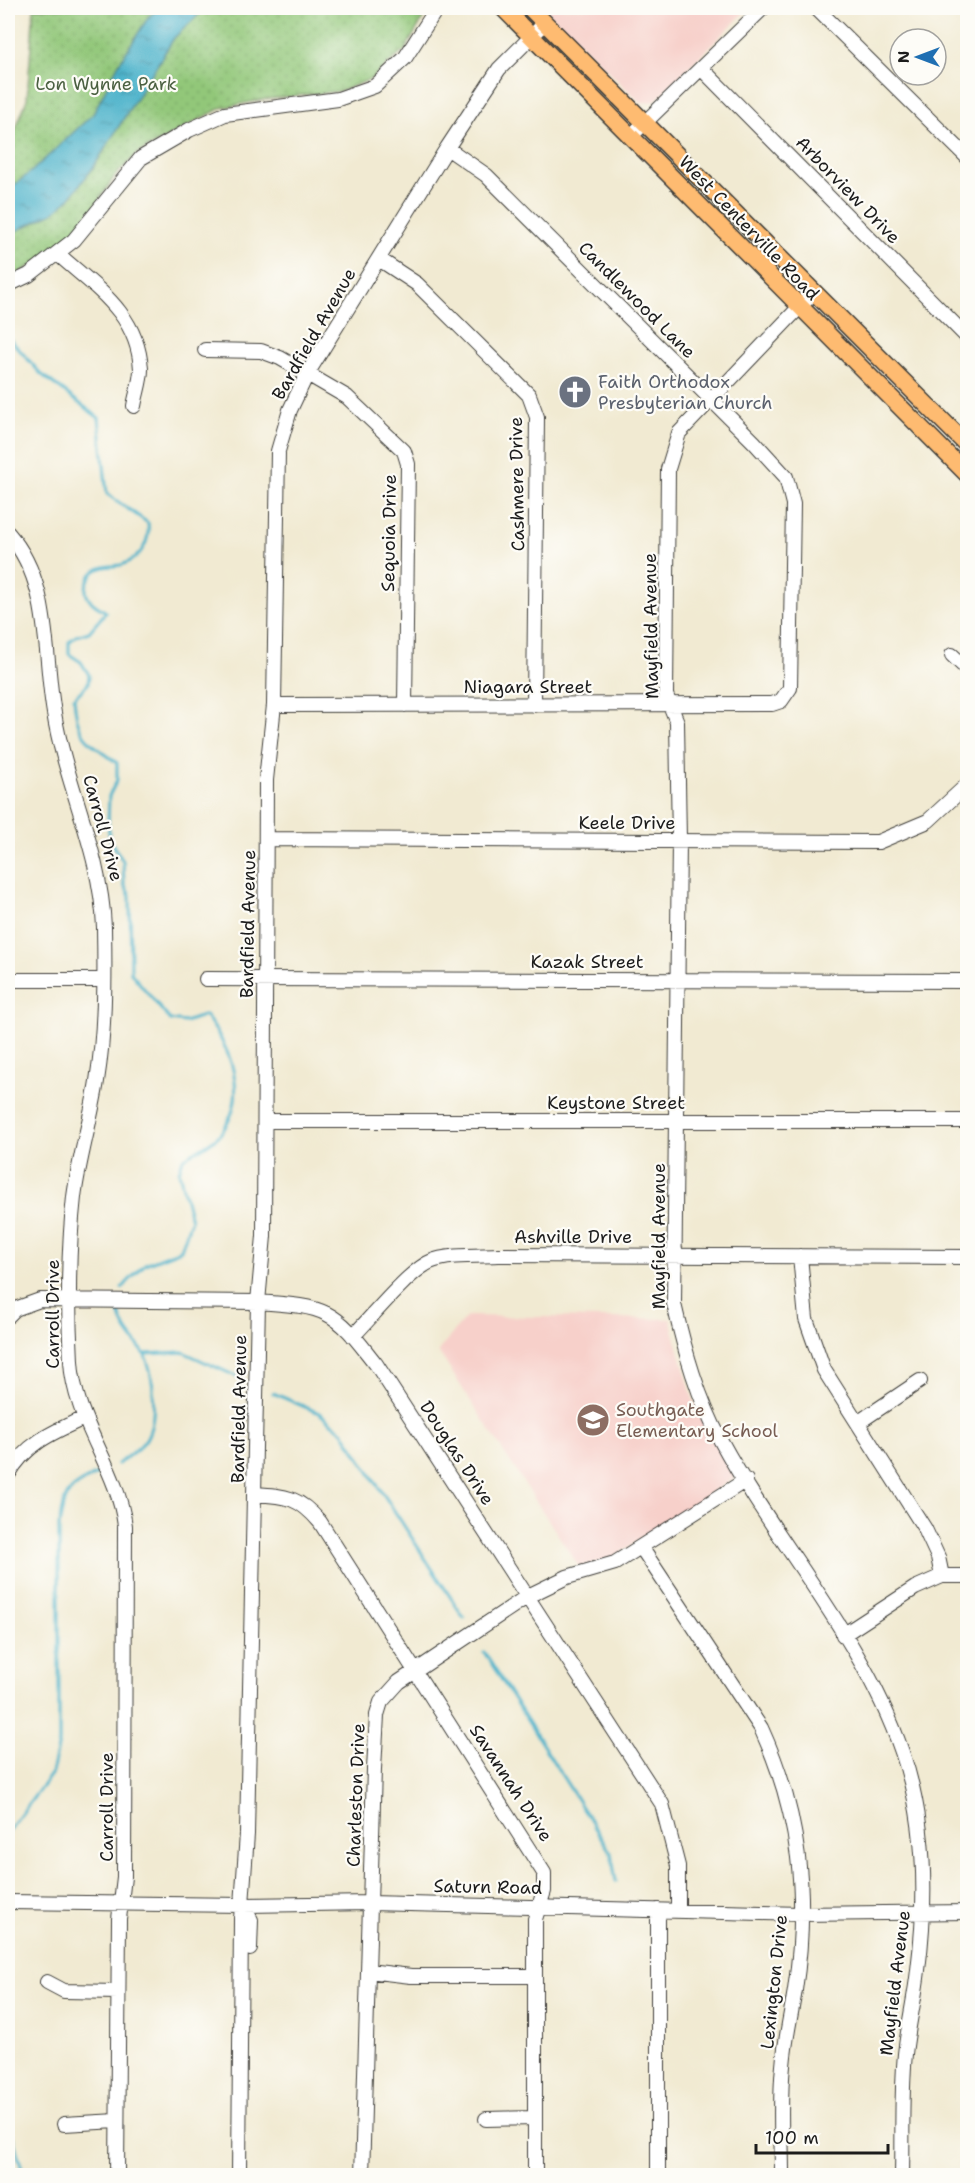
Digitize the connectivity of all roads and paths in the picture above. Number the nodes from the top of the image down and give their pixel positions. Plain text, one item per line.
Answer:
1 (437, 8) edge
2 (502, 8) edge
3 (530, 8) edge
4 (763, 8) edge
5 (816, 8) edge
6 (545, 22) junction
7 (532, 36) junction
8 (701, 68) junction
9 (644, 124) junction
10 (631, 136) junction
11 (447, 148) junction
12 (968, 158) edge
13 (58, 255) junction
14 (379, 259) junction
15 (8, 285) edge
16 (813, 293) junction
17 (798, 307) junction
18 (968, 338) edge
19 (204, 350) dead end
20 (308, 374) junction
21 (711, 400) junction
22 (134, 406) dead end
23 (968, 446) edge
24 (968, 475) edge
25 (8, 533) edge
26 (952, 655) dead end
27 (968, 670) edge
28 (781, 701) joint
29 (274, 705) junction
30 (405, 705) junction
31 (534, 705) junction
32 (668, 705) junction
33 (968, 784) edge
34 (267, 839) junction
35 (679, 840) junction
36 (206, 979) dead end
37 (266, 979) junction
38 (8, 980) edge
39 (104, 980) junction
40 (678, 980) junction
41 (968, 981) edge
42 (265, 1121) junction
43 (677, 1121) junction
44 (968, 1121) edge
45 (675, 1255) junction
46 (800, 1256) junction
47 (968, 1257) edge
48 (70, 1300) junction
49 (258, 1302) junction
50 (8, 1316) edge
51 (353, 1336) junction
52 (920, 1381) dead end
53 (84, 1418) junction
54 (859, 1422) junction
55 (8, 1475) edge
56 (746, 1480) junction
57 (255, 1494) junction
58 (641, 1547) junction
59 (942, 1576) junction
60 (968, 1576) edge
61 (528, 1596) junction
62 (843, 1635) junction
63 (417, 1670) junction
64 (8, 1902) edge
65 (121, 1903) junction
66 (370, 1903) junction
67 (243, 1905) junction
68 (537, 1906) junction
69 (658, 1910) junction
70 (678, 1910) junction
71 (923, 1912) junction
72 (968, 1912) edge
73 (800, 1914) junction
74 (368, 1971) junction
75 (535, 1976) junction
76 (47, 1982) dead end
77 (118, 1992) junction
78 (535, 2118) junction
79 (486, 2119) dead end
80 (117, 2121) junction
81 (64, 2124) dead end
82 (117, 2175) edge
83 (239, 2175) edge
84 (362, 2175) edge
85 (535, 2175) edge
86 (658, 2175) edge
87 (782, 2175) edge
88 (902, 2175) edge

1 - 13 street
2 - 7 main road, West Centerville Road
3 - 6 main road, West Centerville Road
4 - 8 street
5 - 12 street
6 - 7 street, Bardfield Avenue
6 - 9 main road, West Centerville Road
7 - 10 main road, West Centerville Road
7 - 11 street, Bardfield Avenue
8 - 9 street
8 - 18 street, Arborview Drive
9 - 10 street
9 - 16 main road, West Centerville Road
10 - 17 main road, West Centerville Road
11 - 14 street, Bardfield Avenue
11 - 21 street, Candlewood Lane
13 - 15 street
13 - 22 street
14 - 20 street, Bardfield Avenue
14 - 31 street, Cashmere Drive
16 - 17 street, Mayfield Avenue
16 - 23 main road, West Centerville Road
17 - 21 street, Mayfield Avenue
17 - 24 main road, West Centerville Road
19 - 20 street, Sequoia Drive
20 - 29 street, Bardfield Avenue
20 - 30 street, Sequoia Drive
21 - 28 street, Candlewood Lane
21 - 32 street, Mayfield Avenue
25 - 39 street, Carroll Drive
26 - 27 street
28 - 32 street, Niagara Street
29 - 30 street, Niagara Street
29 - 34 street, Bardfield Avenue
30 - 31 street, Niagara Street
31 - 32 street, Niagara Street
32 - 35 street, Mayfield Avenue
33 - 35 street, Keele Drive
34 - 35 street, Keele Drive
34 - 37 street, Bardfield Avenue
35 - 40 street, Mayfield Avenue
36 - 37 street, Kazak Street
37 - 40 street, Kazak Street
37 - 42 street, Bardfield Avenue
38 - 39 street
39 - 48 street, Carroll Drive
40 - 41 street, Kazak Street
40 - 43 street, Mayfield Avenue
42 - 43 street, Keystone Street
42 - 49 street, Bardfield Avenue
43 - 44 street, Keystone Street
43 - 45 street, Mayfield Avenue
45 - 46 street, Ashville Drive
45 - 51 street, Ashville Drive
45 - 56 street, Mayfield Avenue
46 - 47 street, Ashville Drive
46 - 54 street
48 - 49 street, Douglas Drive
48 - 50 street, Douglas Drive
48 - 53 street, Carroll Drive
49 - 51 street, Douglas Drive
49 - 57 street, Bardfield Avenue
51 - 61 street, Douglas Drive
52 - 54 street
53 - 55 street
53 - 65 street, Carroll Drive
54 - 59 street
56 - 58 street, Charleston Drive
56 - 62 street, Mayfield Avenue
57 - 63 street, Savannah Drive
57 - 67 street, Bardfield Avenue
58 - 61 street, Charleston Drive
58 - 73 street, Lexington Drive
59 - 60 street
59 - 62 street
61 - 63 street, Charleston Drive
61 - 70 street, Douglas Drive
62 - 71 street, Mayfield Avenue
63 - 66 street, Charleston Drive
63 - 68 street, Savannah Drive
64 - 65 street, Saturn Road
65 - 67 street, Saturn Road
65 - 77 street, Carroll Drive
66 - 67 street, Saturn Road
66 - 68 street, Saturn Road
66 - 74 street, Charleston Drive
67 - 83 street, Bardfield Avenue
68 - 69 street, Saturn Road
68 - 75 street, Savannah Drive
69 - 70 street, Saturn Road
69 - 86 street
70 - 73 street, Saturn Road
71 - 72 street, Saturn Road
71 - 73 street, Saturn Road
71 - 88 street, Mayfield Avenue
73 - 87 street, Lexington Drive
74 - 75 street
74 - 84 street, Charleston Drive
75 - 78 street, Savannah Drive
76 - 77 street
77 - 80 street, Carroll Drive
78 - 79 street
78 - 85 street, Savannah Drive
80 - 81 street
80 - 82 street, Carroll Drive

